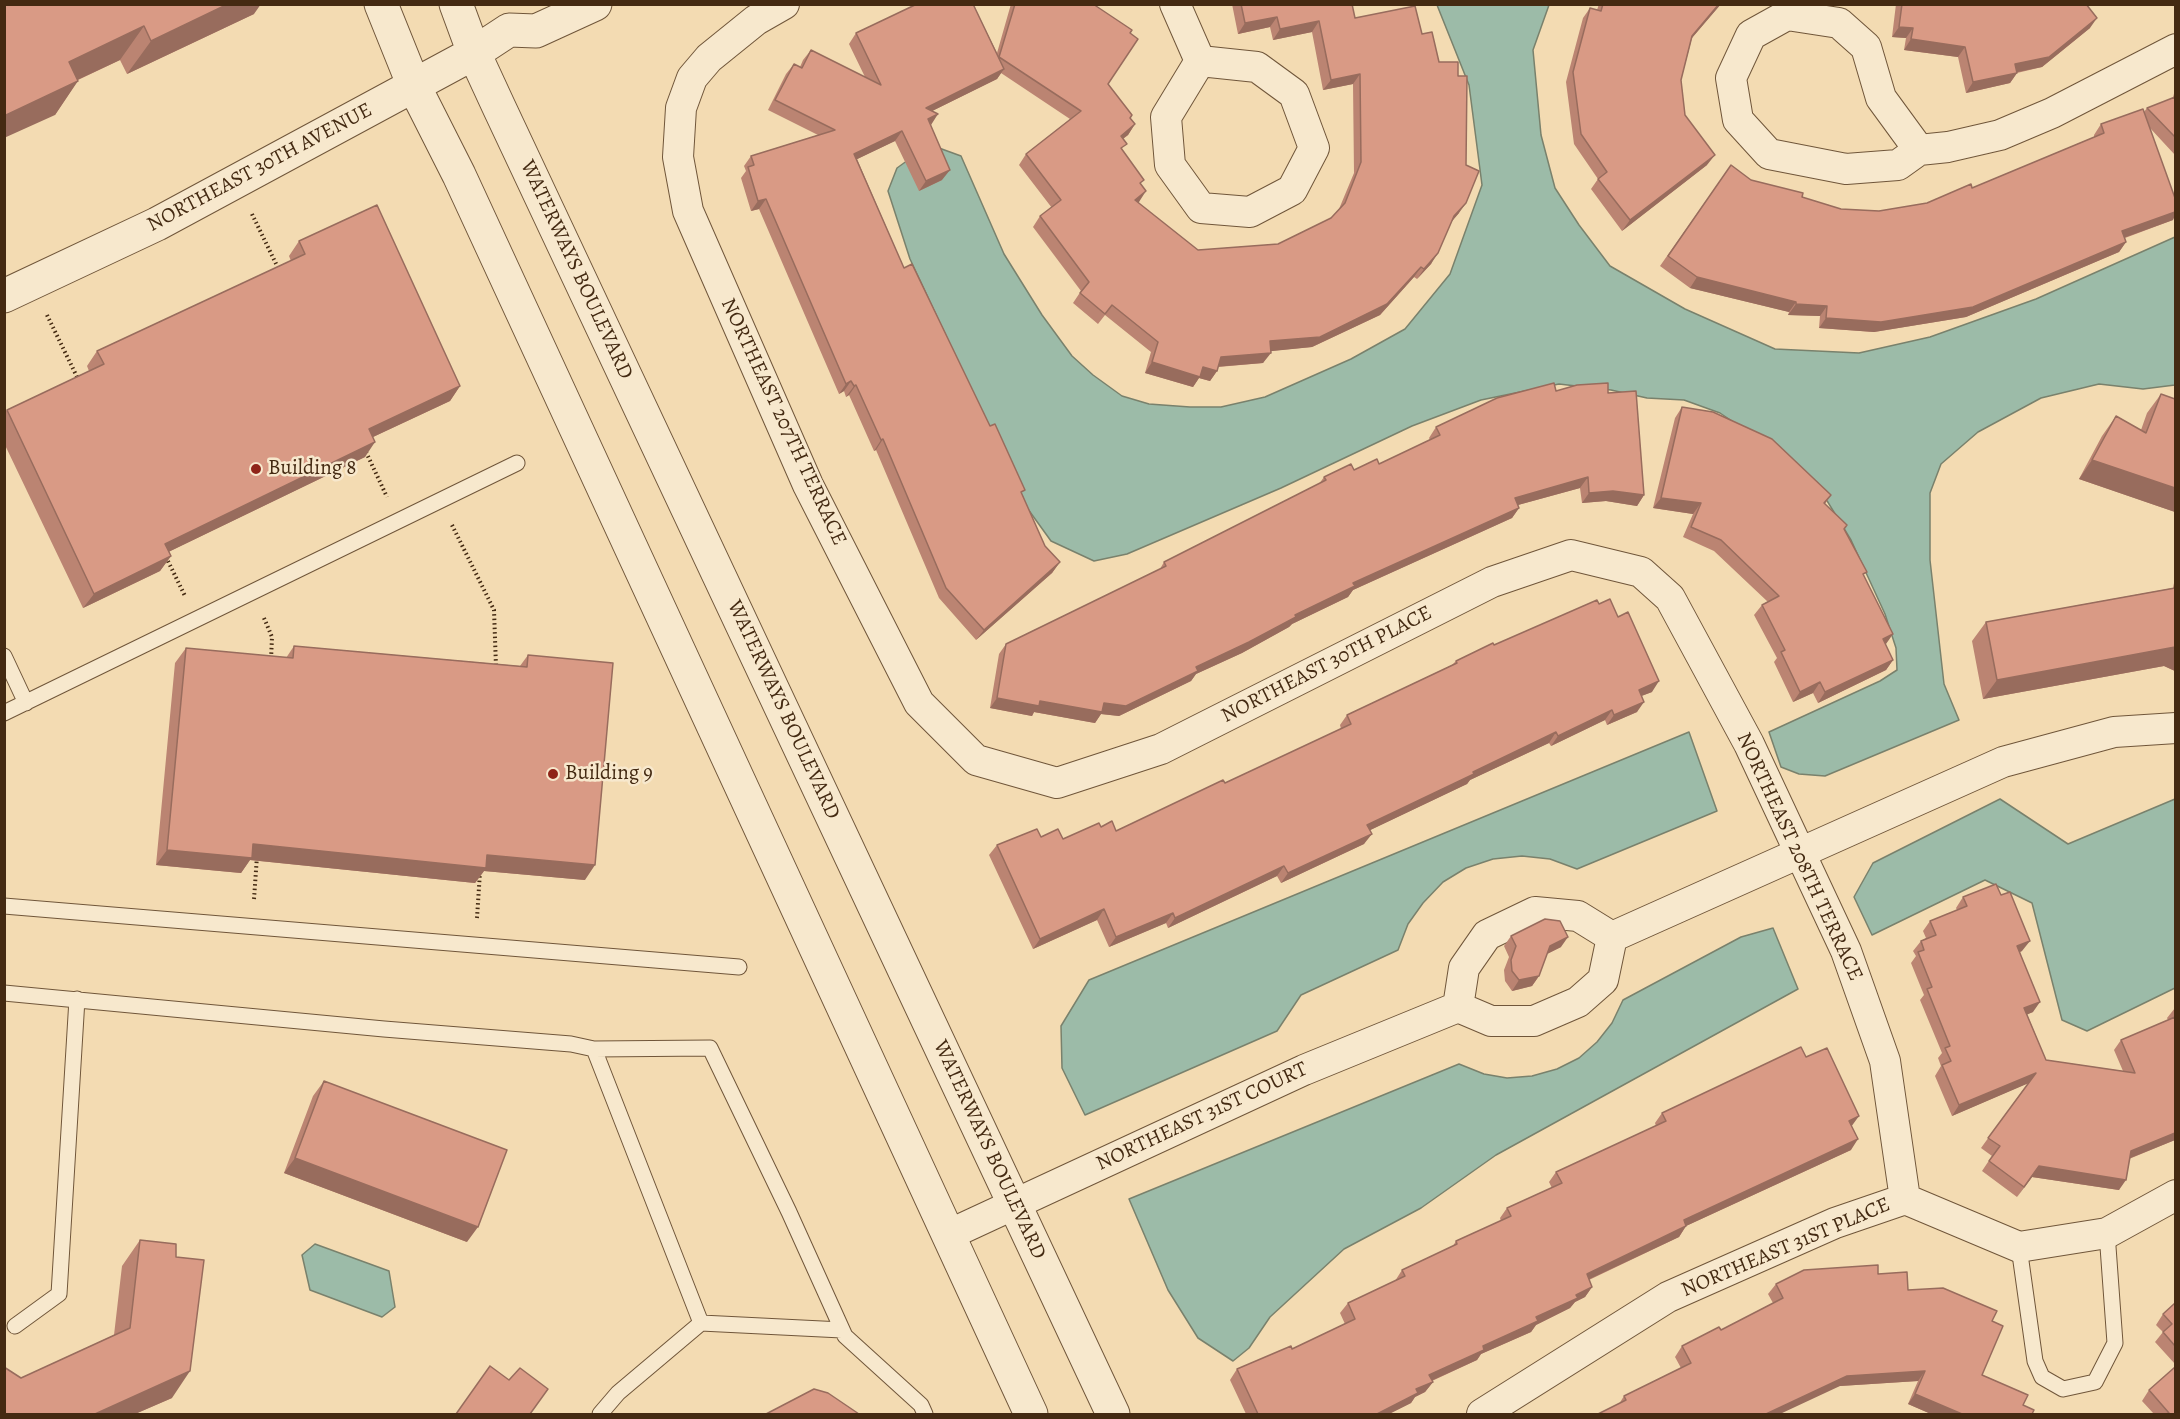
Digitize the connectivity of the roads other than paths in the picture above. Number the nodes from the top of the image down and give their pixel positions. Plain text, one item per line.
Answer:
1 (381, 4) edge
2 (456, 4) edge
3 (595, 4) edge
4 (784, 4) edge
5 (1175, 4) edge
6 (513, 17) edge
7 (2175, 49) edge
8 (474, 53) junction
9 (1200, 61) junction
10 (414, 86) junction
11 (1919, 150) junction
12 (4, 296) edge
13 (517, 463) dead end
14 (1670, 598) joint
15 (4, 656) edge
16 (26, 703) junction
17 (4, 713) edge
18 (2175, 728) edge
19 (976, 760) joint
20 (1801, 851) junction
21 (4, 906) edge
22 (1612, 937) junction
23 (739, 967) dead end
24 (4, 993) edge
25 (77, 999) junction
26 (1458, 1006) junction
27 (594, 1048) junction
28 (2175, 1195) edge
29 (1905, 1199) junction
30 (1014, 1203) junction
31 (2107, 1233) junction
32 (948, 1234) junction
33 (2019, 1247) junction
34 (701, 1323) junction
35 (15, 1326) dead end
36 (842, 1330) junction
37 (600, 1414) edge
38 (925, 1414) edge
39 (1031, 1414) edge
40 (1113, 1414) edge
41 (1482, 1414) edge

1 - 10 street
2 - 8 street, WATERWAYS BOULEVARD
3 - 6 street, NORTHEAST 30TH AVENUE
4 - 19 street, NORTHEAST 207TH TERRACE
5 - 9 street
6 - 8 street, NORTHEAST 30TH AVENUE
7 - 11 street
8 - 10 street, NORTHEAST 30TH AVENUE
8 - 30 street, WATERWAYS BOULEVARD
9 - 9 street
10 - 12 street, NORTHEAST 30TH AVENUE
10 - 32 street
11 - 11 street
13 - 16 lane
14 - 19 street, NORTHEAST 30TH PLACE
14 - 20 street, NORTHEAST 208TH TERRACE
15 - 16 lane
16 - 17 lane
18 - 20 street
20 - 22 street
20 - 29 street, NORTHEAST 208TH TERRACE
21 - 23 lane
22 - 26 street
22 - 26 street
24 - 25 lane
25 - 27 lane
25 - 35 lane
26 - 30 street, NORTHEAST 31ST COURT
27 - 34 lane
27 - 36 lane
28 - 31 street
29 - 33 street, NORTHEAST 31ST PLACE
29 - 41 street, NORTHEAST 31ST PLACE
30 - 32 street, NORTHEAST 31ST COURT
30 - 40 street, WATERWAYS BOULEVARD
31 - 33 street
31 - 33 lane
32 - 39 street
34 - 36 lane
34 - 37 lane
36 - 38 lane

